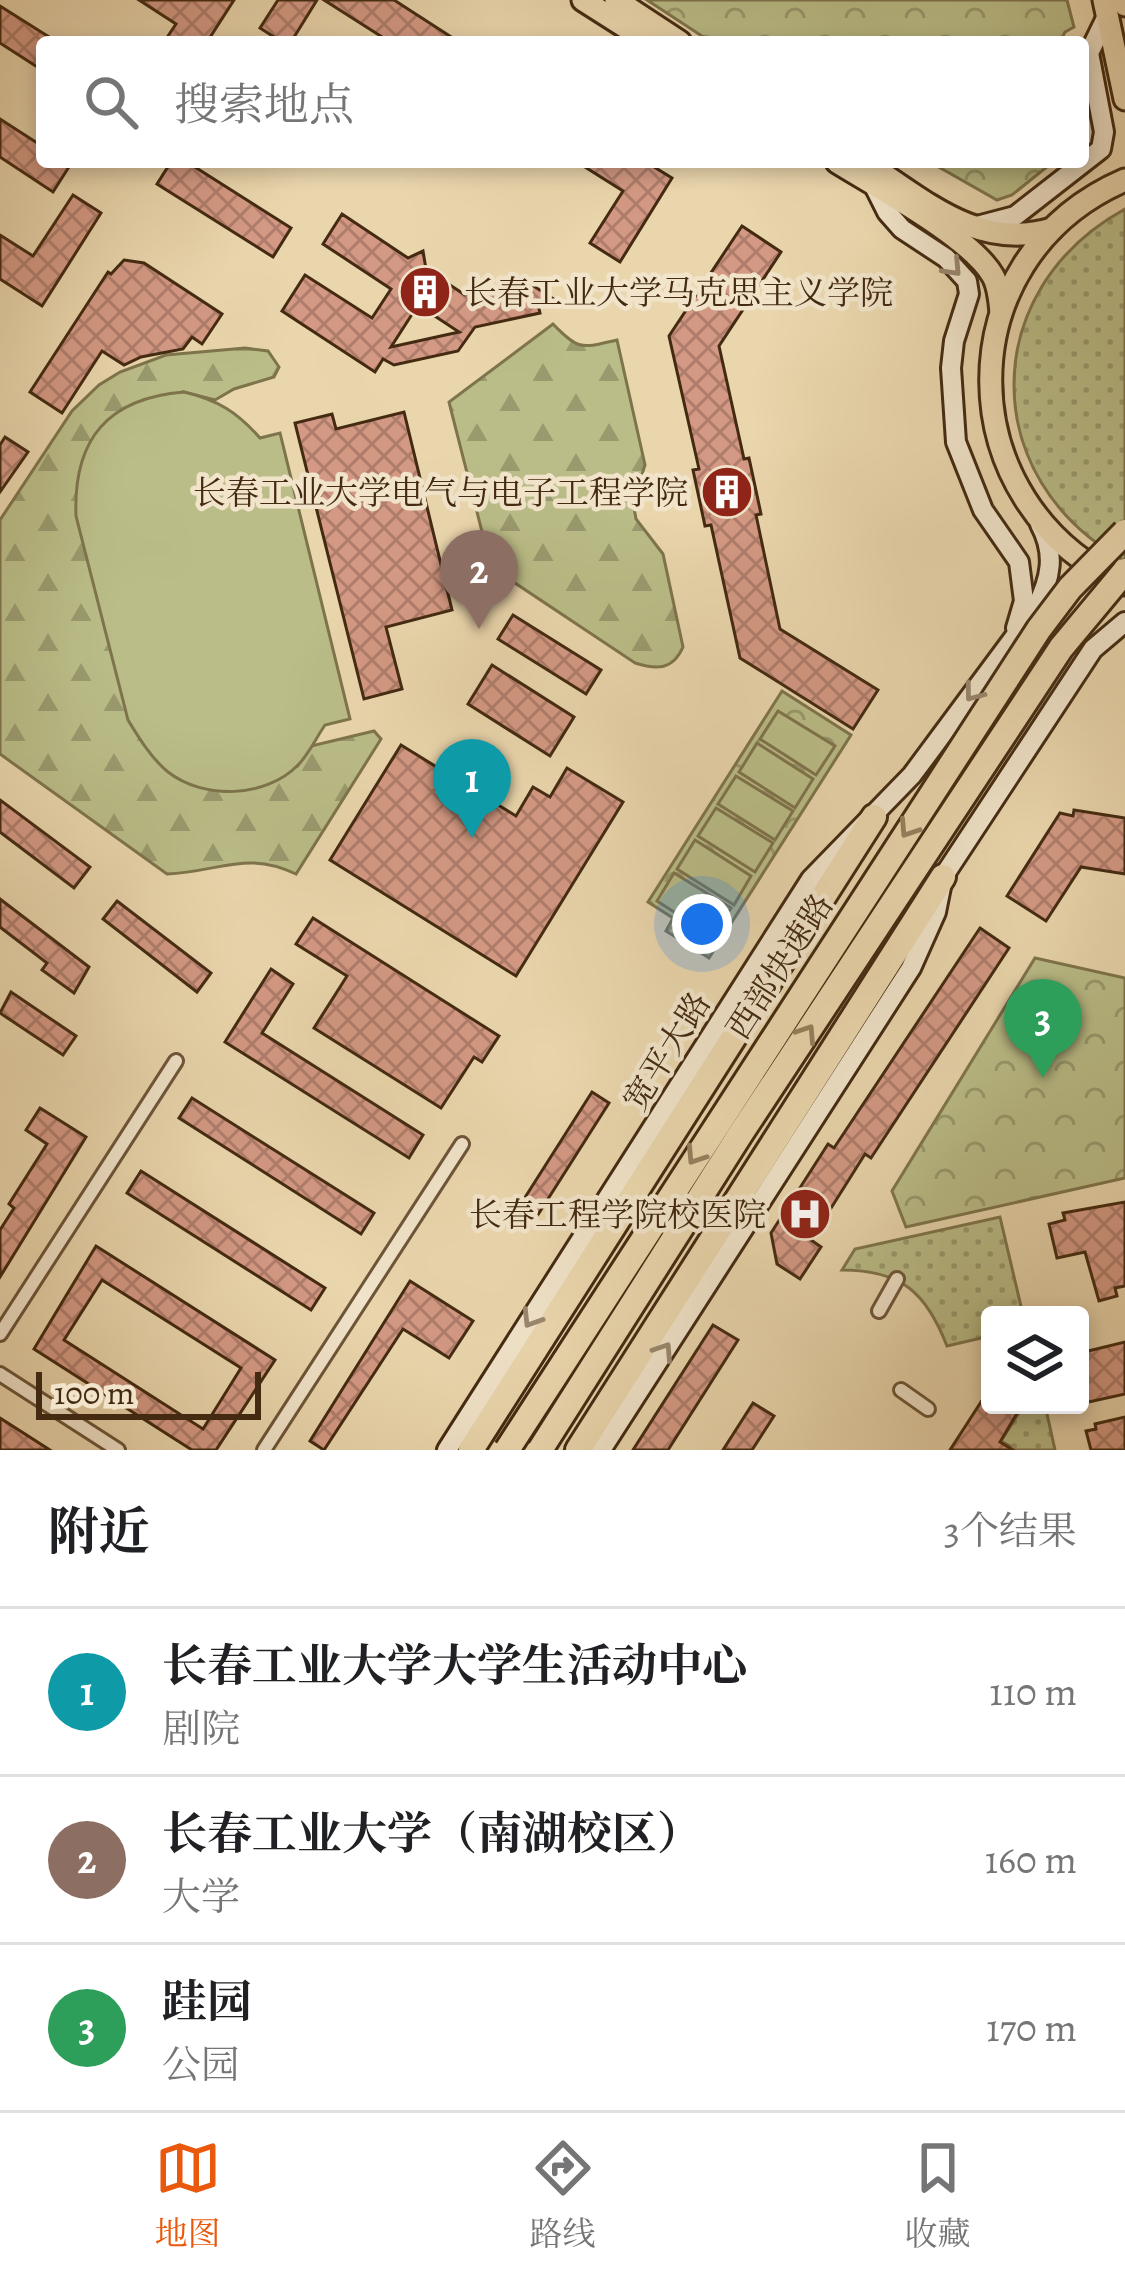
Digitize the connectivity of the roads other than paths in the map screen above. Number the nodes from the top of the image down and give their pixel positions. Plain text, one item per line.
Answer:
1 (583, 0) edge
2 (616, 0) edge
3 (1115, 5) edge
4 (640, 36) edge
5 (671, 36) edge
6 (1089, 52) edge
7 (1089, 52) edge
8 (1125, 99) edge
9 (1089, 158) edge
10 (846, 168) edge
11 (875, 168) edge
12 (1077, 168) edge
13 (1123, 178) edge
14 (874, 186) junction
15 (964, 224) junction
16 (1052, 229) junction
17 (1000, 314) junction
18 (1038, 519) junction
19 (1125, 532) edge
20 (1125, 571) edge
21 (1125, 584) edge
22 (1121, 626) edge
23 (1013, 640) junction
24 (874, 817) junction
25 (943, 877) junction
26 (176, 1061) dead end
27 (461, 1144) dead end
28 (896, 1279) dead end
29 (879, 1311) dead end
30 (0, 1334) edge
31 (0, 1374) edge
32 (901, 1390) dead end
33 (928, 1408) dead end
34 (118, 1450) edge
35 (264, 1450) edge
36 (447, 1450) edge
37 (471, 1450) edge
38 (507, 1450) edge
39 (540, 1450) edge
40 (578, 1450) edge
41 (602, 1450) edge

1 - 4 main road
2 - 5 main road
3 - 6 main road
3 - 8 main road
7 - 9 main road
10 - 14 main road
11 - 15 main road
12 - 15 main road
13 - 16 main road
14 - 17 main road
14 -> 23 main road
15 - 16 main road
16 - 17 main road
17 - 18 main road
18 - 21 main road
18 - 23 main road, 宽平大路
19 -> 38 highway, 西部快速路, bridge
39 -> 20 highway, 西部快速路, bridge
22 - 25 main road
23 -> 24 main road, 宽平大路
24 -> 36 main road, 宽平大路
24 - 37 highway
25 - 40 highway
41 -> 25 main road
26 - 30 street
27 - 35 street
28 - 29 street
31 - 34 street
32 - 33 street

